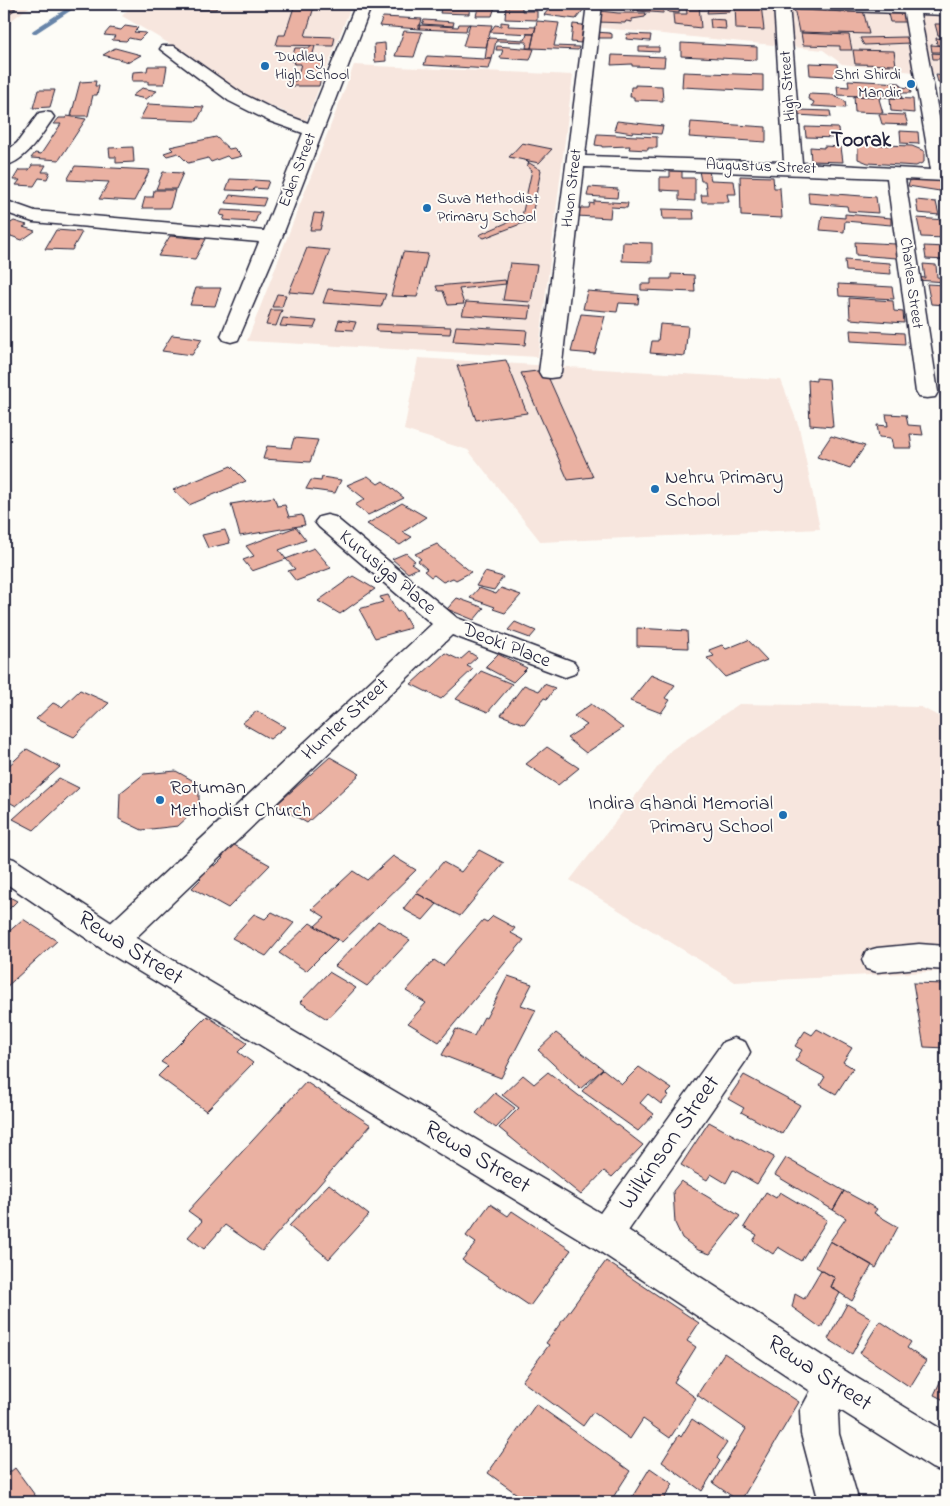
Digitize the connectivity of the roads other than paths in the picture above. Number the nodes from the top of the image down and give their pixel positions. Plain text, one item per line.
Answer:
1 (364, 4) edge
2 (594, 4) edge
3 (782, 4) edge
4 (799, 4) edge
5 (910, 6) edge
6 (946, 10) edge
7 (168, 49) dead end
8 (45, 117) dead end
9 (313, 131) junction
10 (4, 161) edge
11 (575, 161) junction
12 (793, 168) junction
13 (895, 173) junction
14 (944, 176) edge
15 (4, 206) edge
16 (272, 237) junction
17 (231, 336) dead end
18 (550, 372) dead end
19 (927, 392) dead end
20 (327, 522) dead end
21 (448, 624) junction
22 (565, 668) dead end
23 (4, 867) edge
24 (113, 940) junction
25 (946, 958) edge
26 (877, 960) dead end
27 (734, 1052) dead end
28 (605, 1235) junction
29 (834, 1385) junction
30 (946, 1454) edge
31 (839, 1502) edge

1 - 9 street, Eden Street
2 - 11 street, Huon Street
3 - 12 street, High Street
4 - 5 street
5 - 6 street
5 - 14 street
7 - 9 street
8 - 10 street
9 - 16 street, Eden Street
11 - 12 street, Augustus Street
11 - 18 street, Huon Street
12 - 13 street, Augustus Street
13 - 14 street, Augustus Street
13 - 19 street, Charles Street
15 - 16 street
16 - 17 street, Eden Street
20 - 21 street, Kurusiga Place
21 - 22 street, Deoki Place
21 - 24 street, Hunter Street
23 - 24 street, Rewa Street
24 - 28 street, Rewa Street
25 - 26 street
27 - 28 street, Wilkinson Street
28 - 29 street, Rewa Street
29 - 30 street, Rewa Street
29 - 31 street

